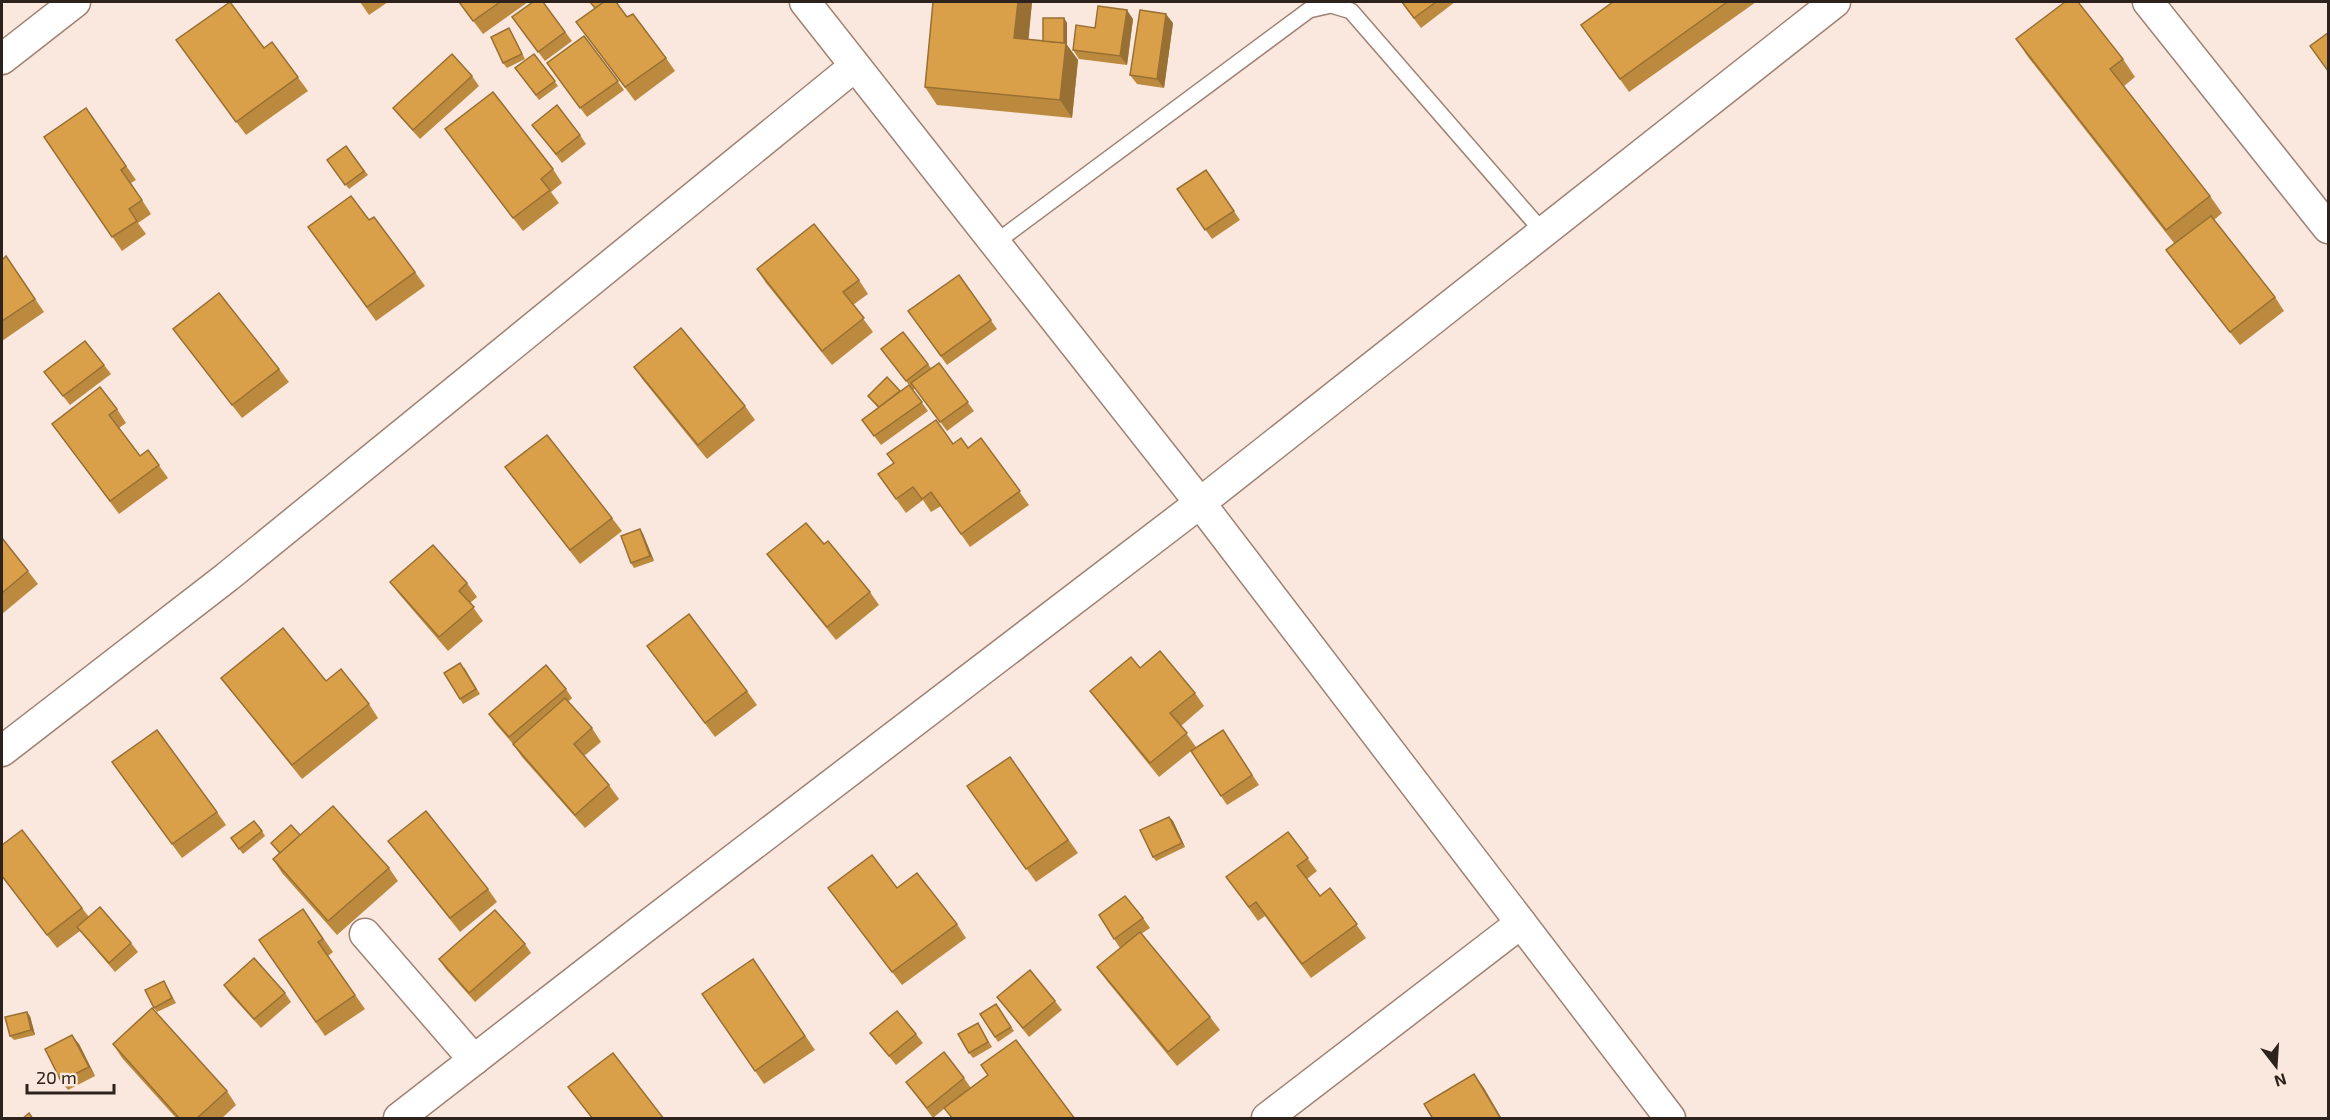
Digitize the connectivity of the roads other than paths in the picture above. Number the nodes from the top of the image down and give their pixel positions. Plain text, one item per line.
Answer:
1 (75, 2) edge
2 (805, 2) edge
3 (1836, 2) edge
4 (2148, 2) edge
5 (2, 58) edge
6 (855, 66) junction
7 (2328, 228) edge
8 (1543, 232) junction
9 (995, 243) junction
10 (1200, 503) junction
11 (2, 751) edge
12 (1521, 923) junction
13 (365, 934) dead end
14 (474, 1060) junction
15 (399, 1119) edge
16 (1267, 1119) edge
17 (1670, 1119) edge

1 - 5 street
2 - 6 street
3 - 8 street
4 - 7 street
6 - 9 street
6 - 11 street
8 - 9 lane
8 - 10 street
9 - 10 street
10 - 12 street
10 - 14 street
12 - 16 street
12 - 17 street
13 - 14 street
14 - 15 street

